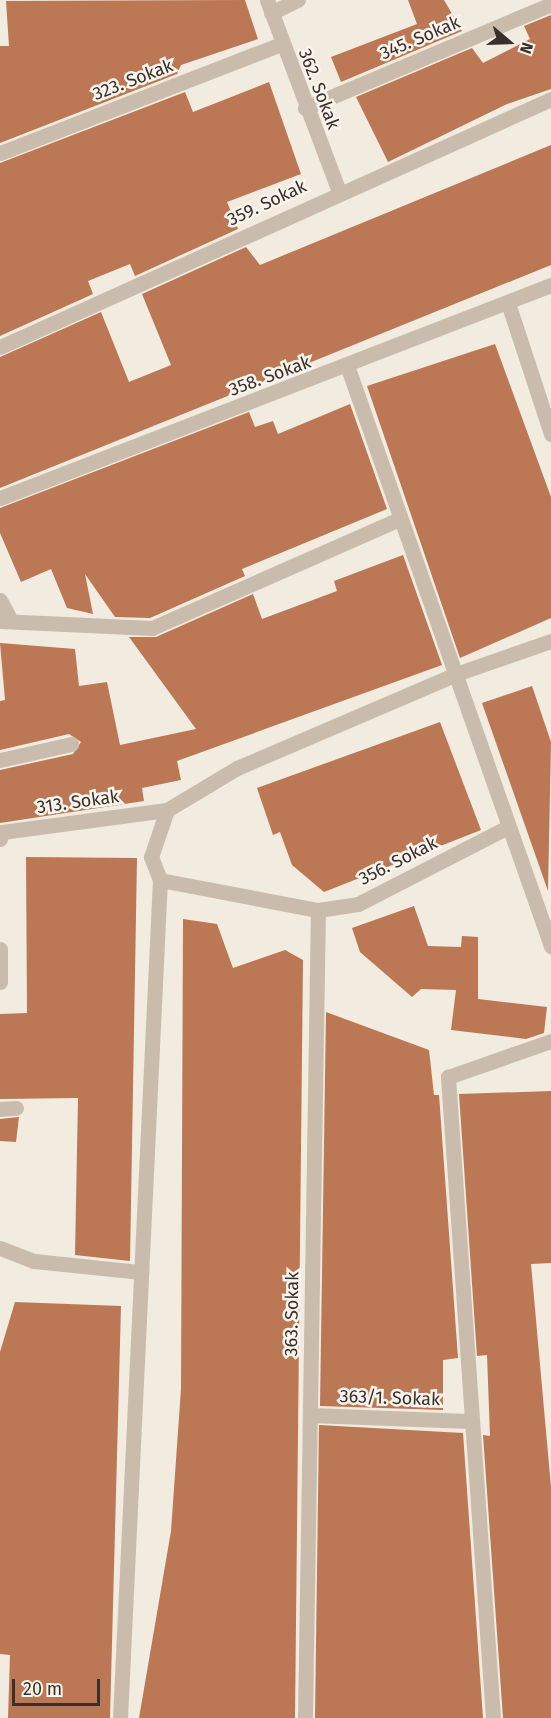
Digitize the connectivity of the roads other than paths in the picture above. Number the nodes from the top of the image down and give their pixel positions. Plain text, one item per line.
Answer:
1 (298, 0) edge
2 (551, 4) edge
3 (269, 6) edge
4 (281, 44) junction
5 (551, 99) edge
6 (305, 108) junction
7 (0, 153) edge
8 (339, 192) junction
9 (551, 285) edge
10 (508, 303) junction
11 (0, 347) edge
12 (348, 368) junction
13 (551, 434) edge
14 (0, 498) edge
15 (399, 519) junction
16 (0, 600) edge
17 (5, 620) edge
18 (551, 641) edge
19 (456, 674) junction
20 (71, 744) dead end
21 (0, 760) edge
22 (167, 810) junction
23 (507, 828) junction
24 (0, 838) edge
25 (160, 880) junction
26 (318, 910) junction
27 (551, 946) edge
28 (0, 949) edge
29 (0, 982) edge
30 (551, 1041) edge
31 (16, 1108) dead end
32 (0, 1109) edge
33 (0, 1248) edge
34 (141, 1272) junction
35 (310, 1415) junction
36 (470, 1421) junction
37 (120, 1718) edge
38 (304, 1718) edge
39 (493, 1718) edge

1 - 3 street
2 - 6 street, 345. Sokak
3 - 4 street, 362. Sokak
4 - 6 street, 362. Sokak
4 - 7 street, 323. Sokak
5 - 8 street, 359. Sokak
6 - 8 street, 362. Sokak
8 - 11 street, 359. Sokak
9 - 10 street, 358. Sokak
10 - 12 street, 358. Sokak
10 - 13 street
12 - 14 street, 358. Sokak
12 - 15 street
15 - 17 street
15 - 19 street
16 - 17 street
18 - 19 street
19 - 22 street
19 - 23 street
20 - 21 street
22 - 24 street, 313. Sokak
22 - 25 street
23 - 26 street, 356. Sokak
23 - 27 street
25 - 26 street, 356. Sokak
25 - 34 street
26 - 35 street, 363. Sokak
28 - 29 street
30 - 36 street
31 - 32 street
33 - 34 street
34 - 37 street
35 - 36 street, 363/1. Sokak
35 - 38 street, 363. Sokak
36 - 39 street

